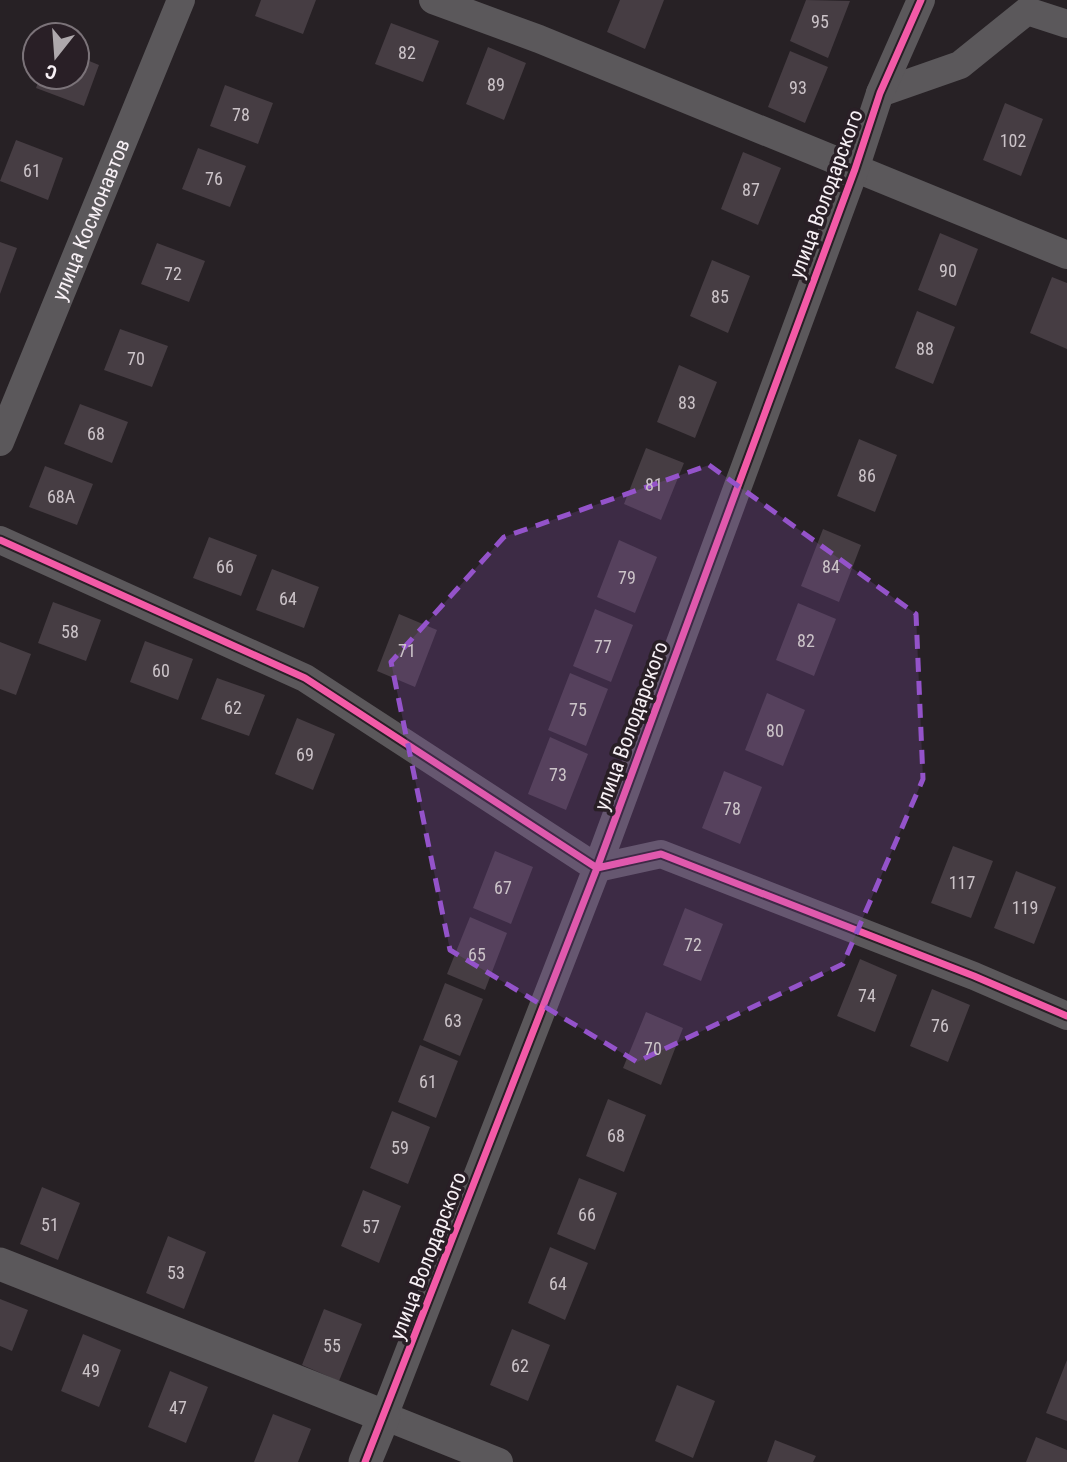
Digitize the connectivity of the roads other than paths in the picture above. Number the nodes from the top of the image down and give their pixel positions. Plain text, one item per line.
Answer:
1 (181, 0) edge
2 (433, 0) edge
3 (921, 0) edge
4 (1067, 24) edge
5 (880, 93) junction
6 (855, 169) junction
7 (1067, 255) edge
8 (0, 442) edge
9 (0, 540) edge
10 (597, 868) junction
11 (1067, 1016) edge
12 (0, 1264) edge
13 (384, 1416) junction
14 (365, 1462) edge
15 (499, 1462) edge

1 - 8 street, улица Космонавтов
2 - 6 street
3 - 5 street, улица Володарского
4 - 5 street
5 - 6 street, улица Володарского
6 - 7 street
6 - 10 street, улица Володарского
9 - 10 street
10 - 11 street
10 - 13 street, улица Володарского
12 - 13 street
13 - 14 street, улица Володарского
13 - 15 street

